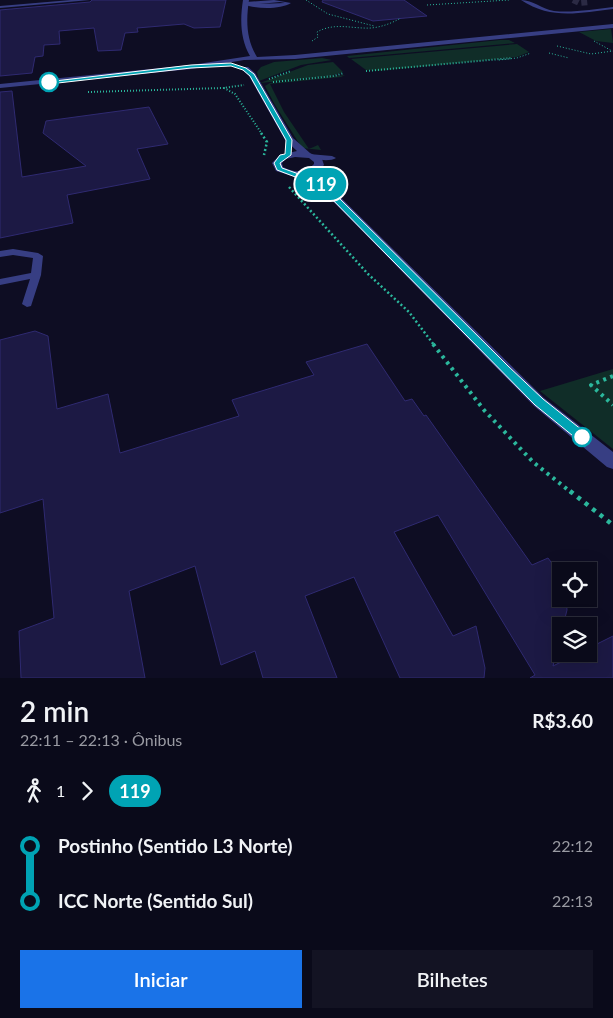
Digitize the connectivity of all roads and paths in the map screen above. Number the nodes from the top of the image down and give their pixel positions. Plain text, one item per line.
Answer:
1 (88, 0) edge
2 (306, 0) edge
3 (464, 0) edge
4 (509, 0) edge
5 (523, 0) edge
6 (246, 2) edge
7 (474, 2) junction
8 (267, 4) dead end
9 (427, 5) dead end
10 (0, 6) edge
11 (612, 9) edge
12 (401, 18) dead end
13 (378, 26) junction
14 (613, 26) edge
15 (311, 42) dead end
16 (554, 45) dead end
17 (248, 49) junction
18 (613, 51) edge
19 (531, 53) dead end
20 (549, 53) dead end
21 (569, 58) dead end
22 (235, 61) junction
23 (258, 62) junction
24 (244, 69) junction
25 (292, 71) dead end
26 (366, 71) dead end
27 (344, 73) dead end
28 (254, 79) junction
29 (0, 86) edge
30 (223, 88) junction
31 (88, 92) dead end
32 (289, 140) junction
33 (288, 155) junction
34 (309, 155) junction
35 (266, 160) dead end
36 (317, 168) junction
37 (295, 174) junction
38 (322, 184) junction
39 (288, 186) dead end
40 (0, 254) edge
41 (36, 275) junction
42 (0, 282) edge
43 (27, 304) dead end
44 (613, 376) edge
45 (613, 405) edge
46 (613, 462) edge
47 (613, 525) edge

1 - 10 lane
2 - 13 path
3 - 7 path
4 - 7 path
5 - 11 lane
6 - 8 lane
6 - 17 street
7 - 9 path
12 - 13 path
13 - 15 path
14 - 23 street
16 - 18 path
17 - 22 street
17 - 23 street
19 - 26 path
20 - 21 path
22 - 23 street
22 - 24 street
22 - 29 street
23 - 24 street
23 - 28 street
24 - 28 street
25 - 28 path
27 - 28 path
28 - 30 path
28 - 32 street
30 - 31 path
30 - 35 path
32 - 33 street
32 - 34 street
33 - 34 street
33 - 37 street
34 - 36 street
36 - 37 street
36 - 38 street
37 - 38 street
38 - 46 street
39 - 47 path
40 - 41 lane
41 - 42 lane
41 - 43 lane
44 - 45 path

